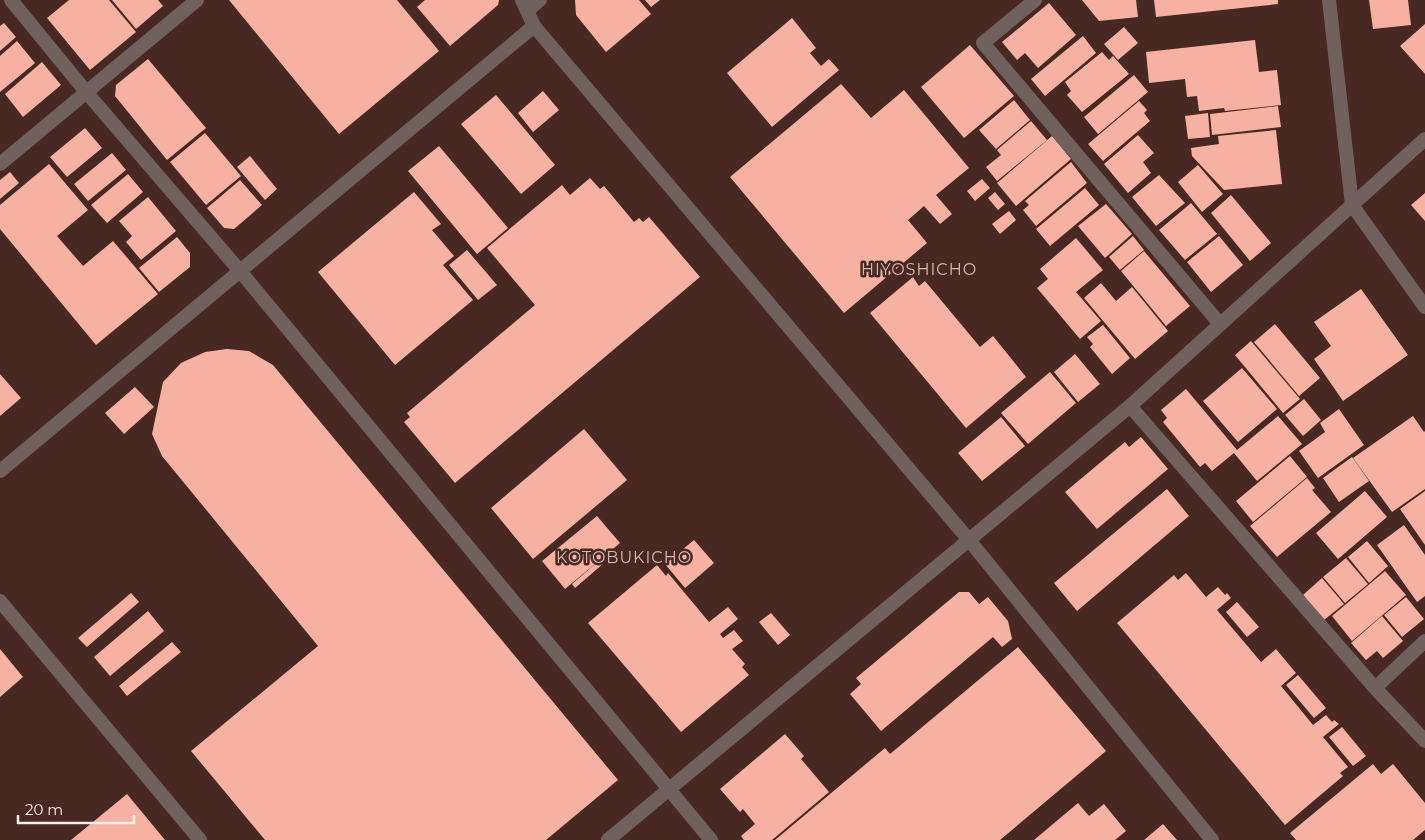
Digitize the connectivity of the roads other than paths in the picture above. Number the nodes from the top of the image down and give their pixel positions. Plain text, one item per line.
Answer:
1 (11, 0) edge
2 (197, 0) edge
3 (540, 0) edge
4 (1035, 0) edge
5 (1329, 0) edge
6 (525, 6) edge
7 (534, 26) junction
8 (86, 93) junction
9 (1425, 139) edge
10 (0, 164) edge
11 (1352, 205) junction
12 (240, 271) junction
13 (1425, 307) edge
14 (1220, 324) junction
15 (1130, 406) junction
16 (0, 472) edge
17 (969, 540) junction
18 (0, 601) edge
19 (1425, 641) edge
20 (1375, 688) junction
21 (1425, 741) edge
22 (669, 789) junction
23 (200, 840) edge
24 (608, 840) edge
25 (711, 840) edge
26 (1212, 840) edge

1 - 8 street
2 - 8 street
3 - 6 street
4 - 14 street
5 - 11 street
6 - 7 street
7 - 12 street
7 - 17 street
8 - 10 street
8 - 12 street
9 - 11 street
11 - 13 street
11 - 14 street
12 - 16 street
12 - 22 street
14 - 15 street
15 - 17 street
15 - 20 street
17 - 22 street
17 - 26 street
18 - 23 street
19 - 20 street
20 - 21 street
22 - 24 street
22 - 25 street

